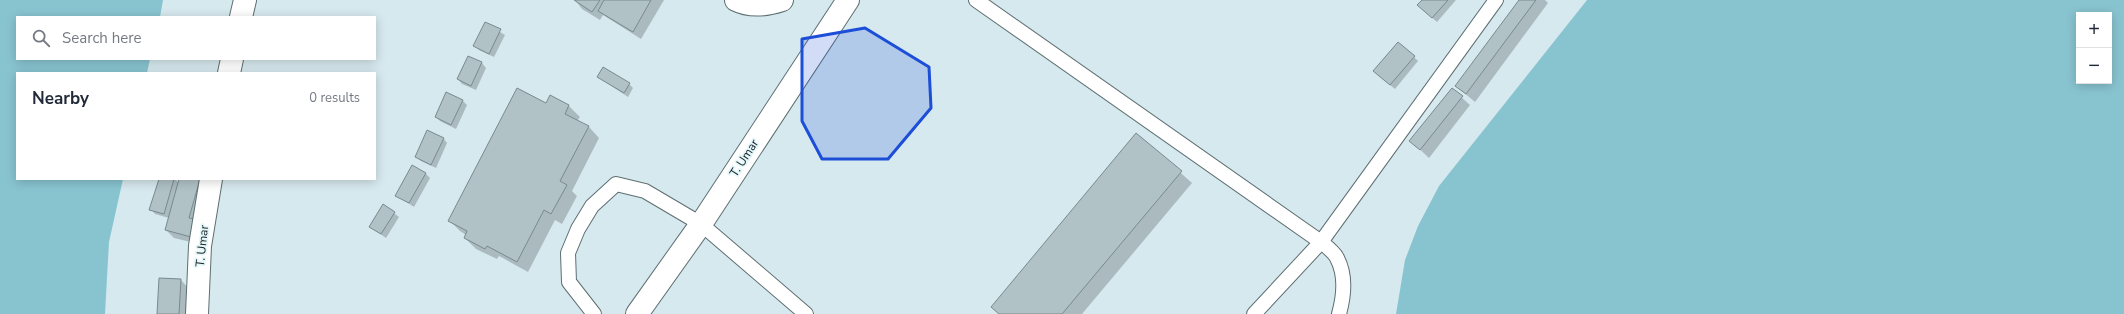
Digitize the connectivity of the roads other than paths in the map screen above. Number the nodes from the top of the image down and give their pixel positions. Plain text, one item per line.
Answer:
1 (245, 0) edge
2 (736, 0) edge
3 (782, 0) edge
4 (848, 0) edge
5 (976, 0) edge
6 (1496, 0) edge
7 (241, 16) edge
8 (232, 60) edge
9 (229, 72) edge
10 (212, 180) edge
11 (701, 224) junction
12 (1321, 242) junction
13 (197, 314) edge
14 (594, 314) edge
15 (637, 314) edge
16 (806, 314) edge
17 (1254, 314) edge
18 (1339, 314) edge

1 - 7 street
2 - 3 street
4 - 11 street, T. Umar
5 - 12 lane
6 - 12 lane
8 - 9 street
10 - 13 street, T. Umar
11 - 14 lane
11 - 15 street, T. Umar
11 - 16 lane
12 - 17 lane
12 - 18 lane

